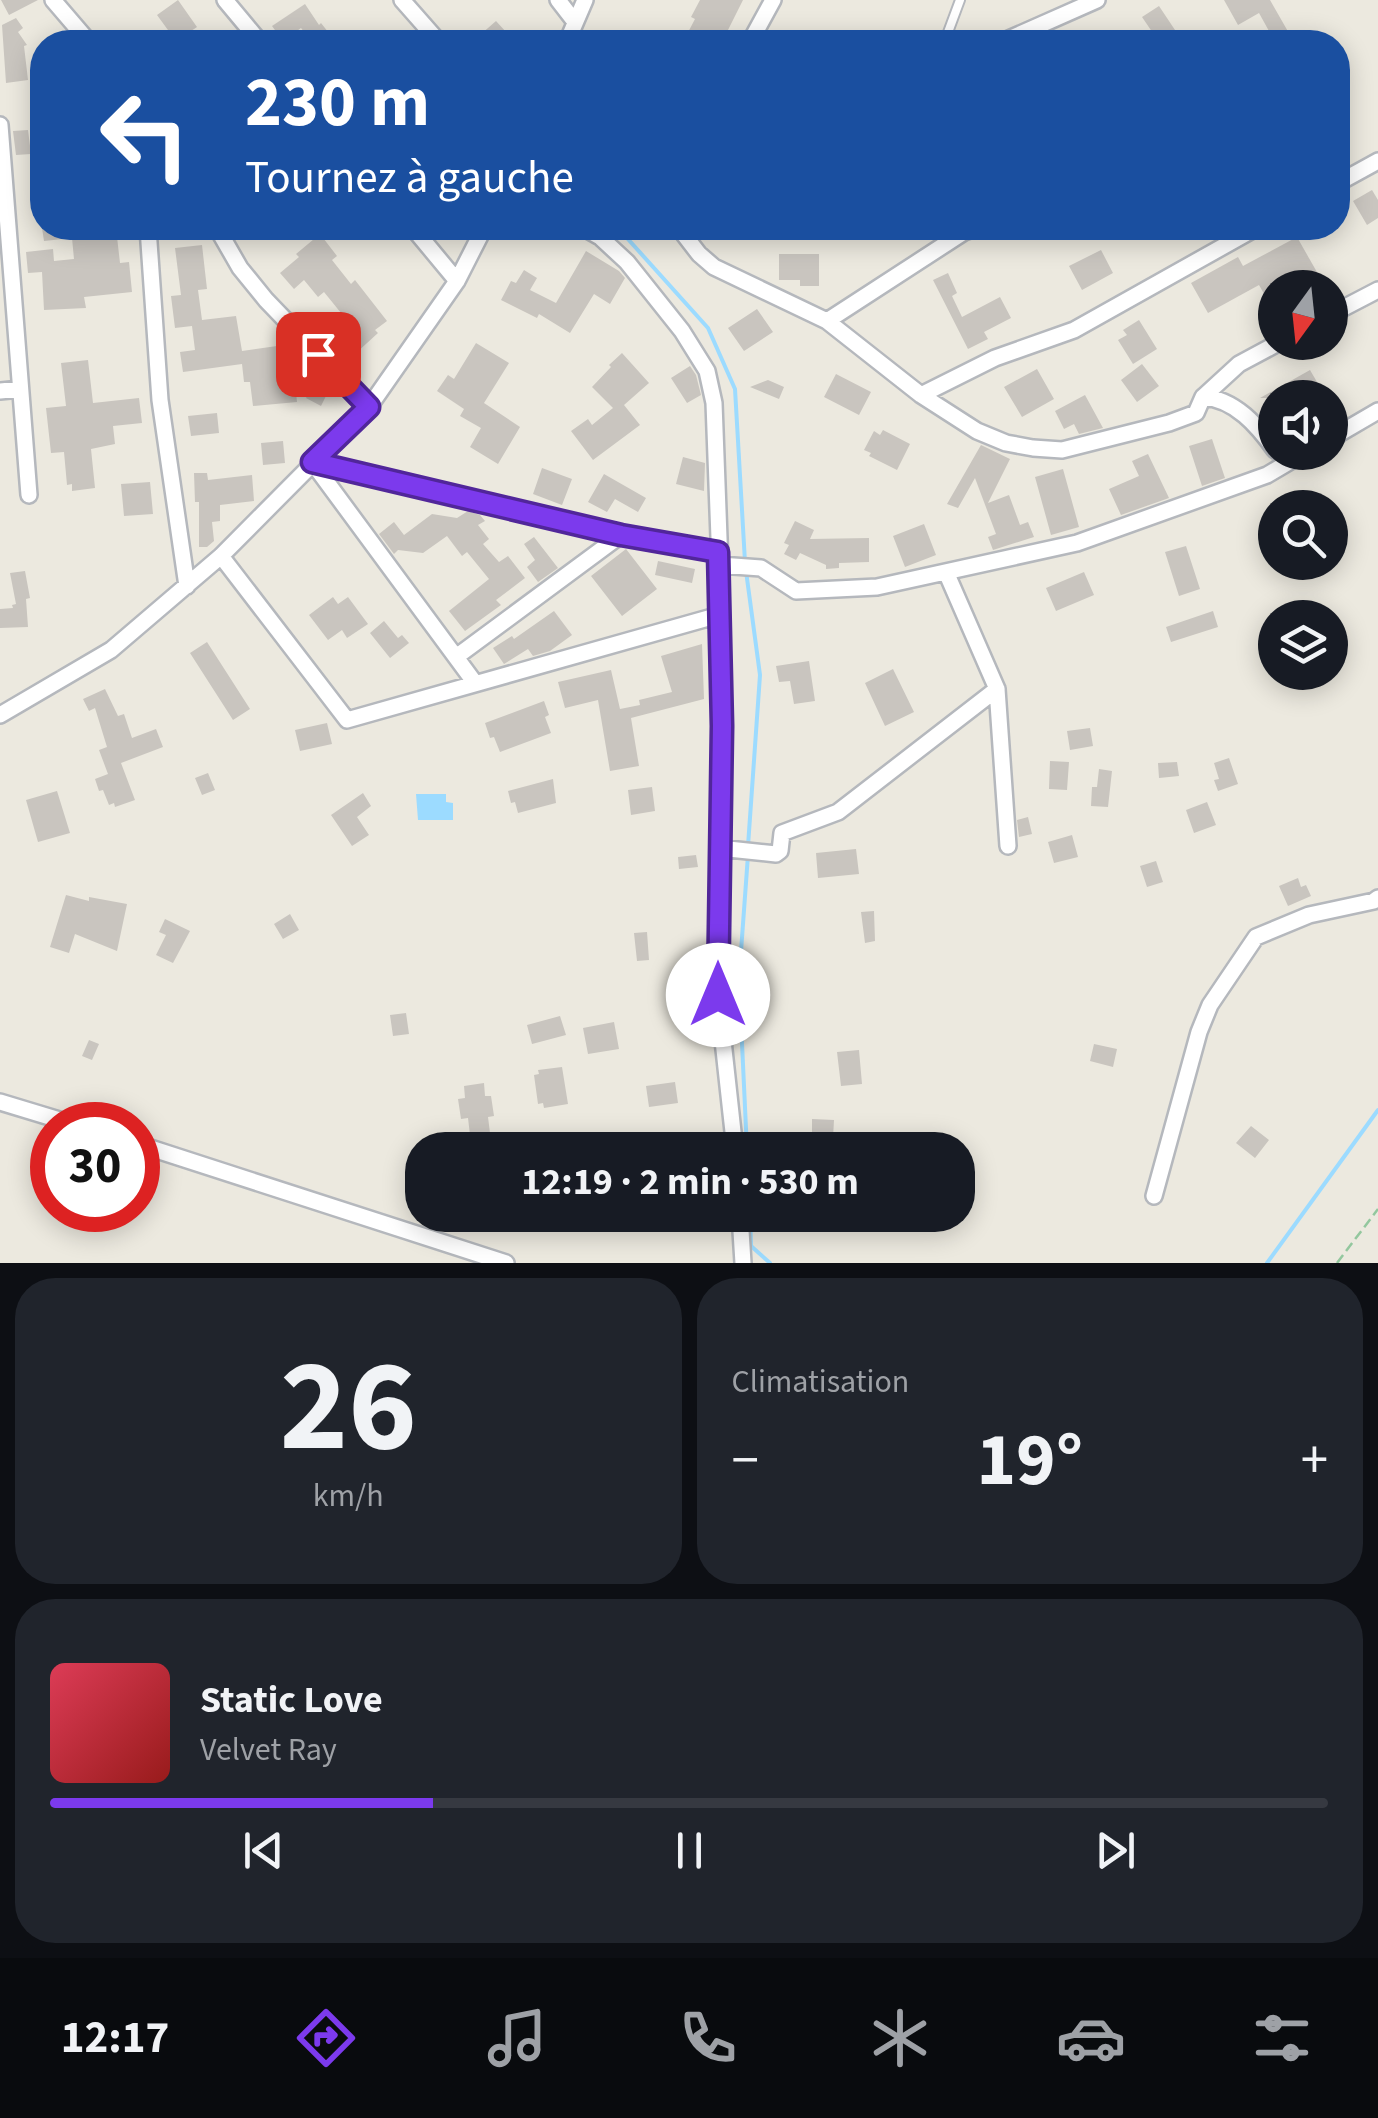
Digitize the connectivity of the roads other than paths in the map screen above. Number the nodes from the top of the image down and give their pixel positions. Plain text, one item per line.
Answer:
1 (53, 0) edge
2 (225, 0) edge
3 (402, 0) edge
4 (558, 0) edge
5 (585, 0) edge
6 (772, 0) edge
7 (960, 0) edge
8 (1097, 0) edge
9 (575, 22) junction
10 (79, 30) edge
11 (250, 30) edge
12 (428, 30) edge
13 (572, 30) edge
14 (756, 30) edge
15 (948, 30) edge
16 (1029, 30) edge
17 (0, 125) edge
18 (1378, 161) edge
19 (1350, 176) edge
20 (149, 240) edge
21 (224, 240) edge
22 (423, 240) edge
23 (478, 240) edge
24 (603, 240) edge
25 (688, 240) edge
26 (952, 240) edge
27 (1235, 240) edge
28 (457, 281) junction
29 (1378, 290) edge
30 (1348, 306) edge
31 (827, 321) junction
32 (1258, 354) edge
33 (20, 389) junction
34 (0, 391) edge
35 (921, 395) junction
36 (1203, 396) junction
37 (369, 407) junction
38 (1378, 411) edge
39 (1348, 428) edge
40 (1258, 430) edge
41 (312, 462) junction
42 (1270, 470) edge
43 (30, 496) dead end
44 (621, 535) junction
45 (221, 556) junction
46 (723, 560) junction
47 (946, 572) junction
48 (187, 586) junction
49 (718, 615) junction
50 (456, 657) junction
51 (476, 683) junction
52 (997, 689) junction
53 (0, 715) edge
54 (1008, 846) dead end
55 (726, 849) junction
56 (1378, 898) edge
57 (0, 1102) edge
58 (30, 1111) edge
59 (733, 1132) edge
60 (160, 1151) edge
61 (1154, 1196) dead end
62 (741, 1232) edge
63 (506, 1263) edge
64 (743, 1263) edge

1 - 10 street
2 - 11 street
3 - 12 street
4 - 9 street
5 - 9 street
6 - 14 street
7 - 15 lane
8 - 16 street
9 - 13 street
17 - 33 street
18 - 19 street
20 - 48 street
21 - 37 street
22 - 28 street
23 - 28 street
24 - 46 street
25 - 31 street
26 - 31 street
27 - 35 street
28 - 37 street
29 - 30 street
31 - 35 street
32 - 36 street
33 - 34 street
33 - 43 street
35 - 36 street
36 - 40 street
37 - 41 street
38 - 39 street
41 - 44 street
41 - 45 street
41 - 50 street
42 - 47 street
44 - 46 street
44 - 50 street
45 - 48 street
45 - 51 street
46 - 47 street
46 - 49 street
47 - 52 street
48 - 53 street
49 - 51 street
49 - 55 street
50 - 51 street
52 - 54 street
52 - 55 street
55 - 59 street
56 - 61 street
57 - 58 street
60 - 63 street
62 - 64 street

